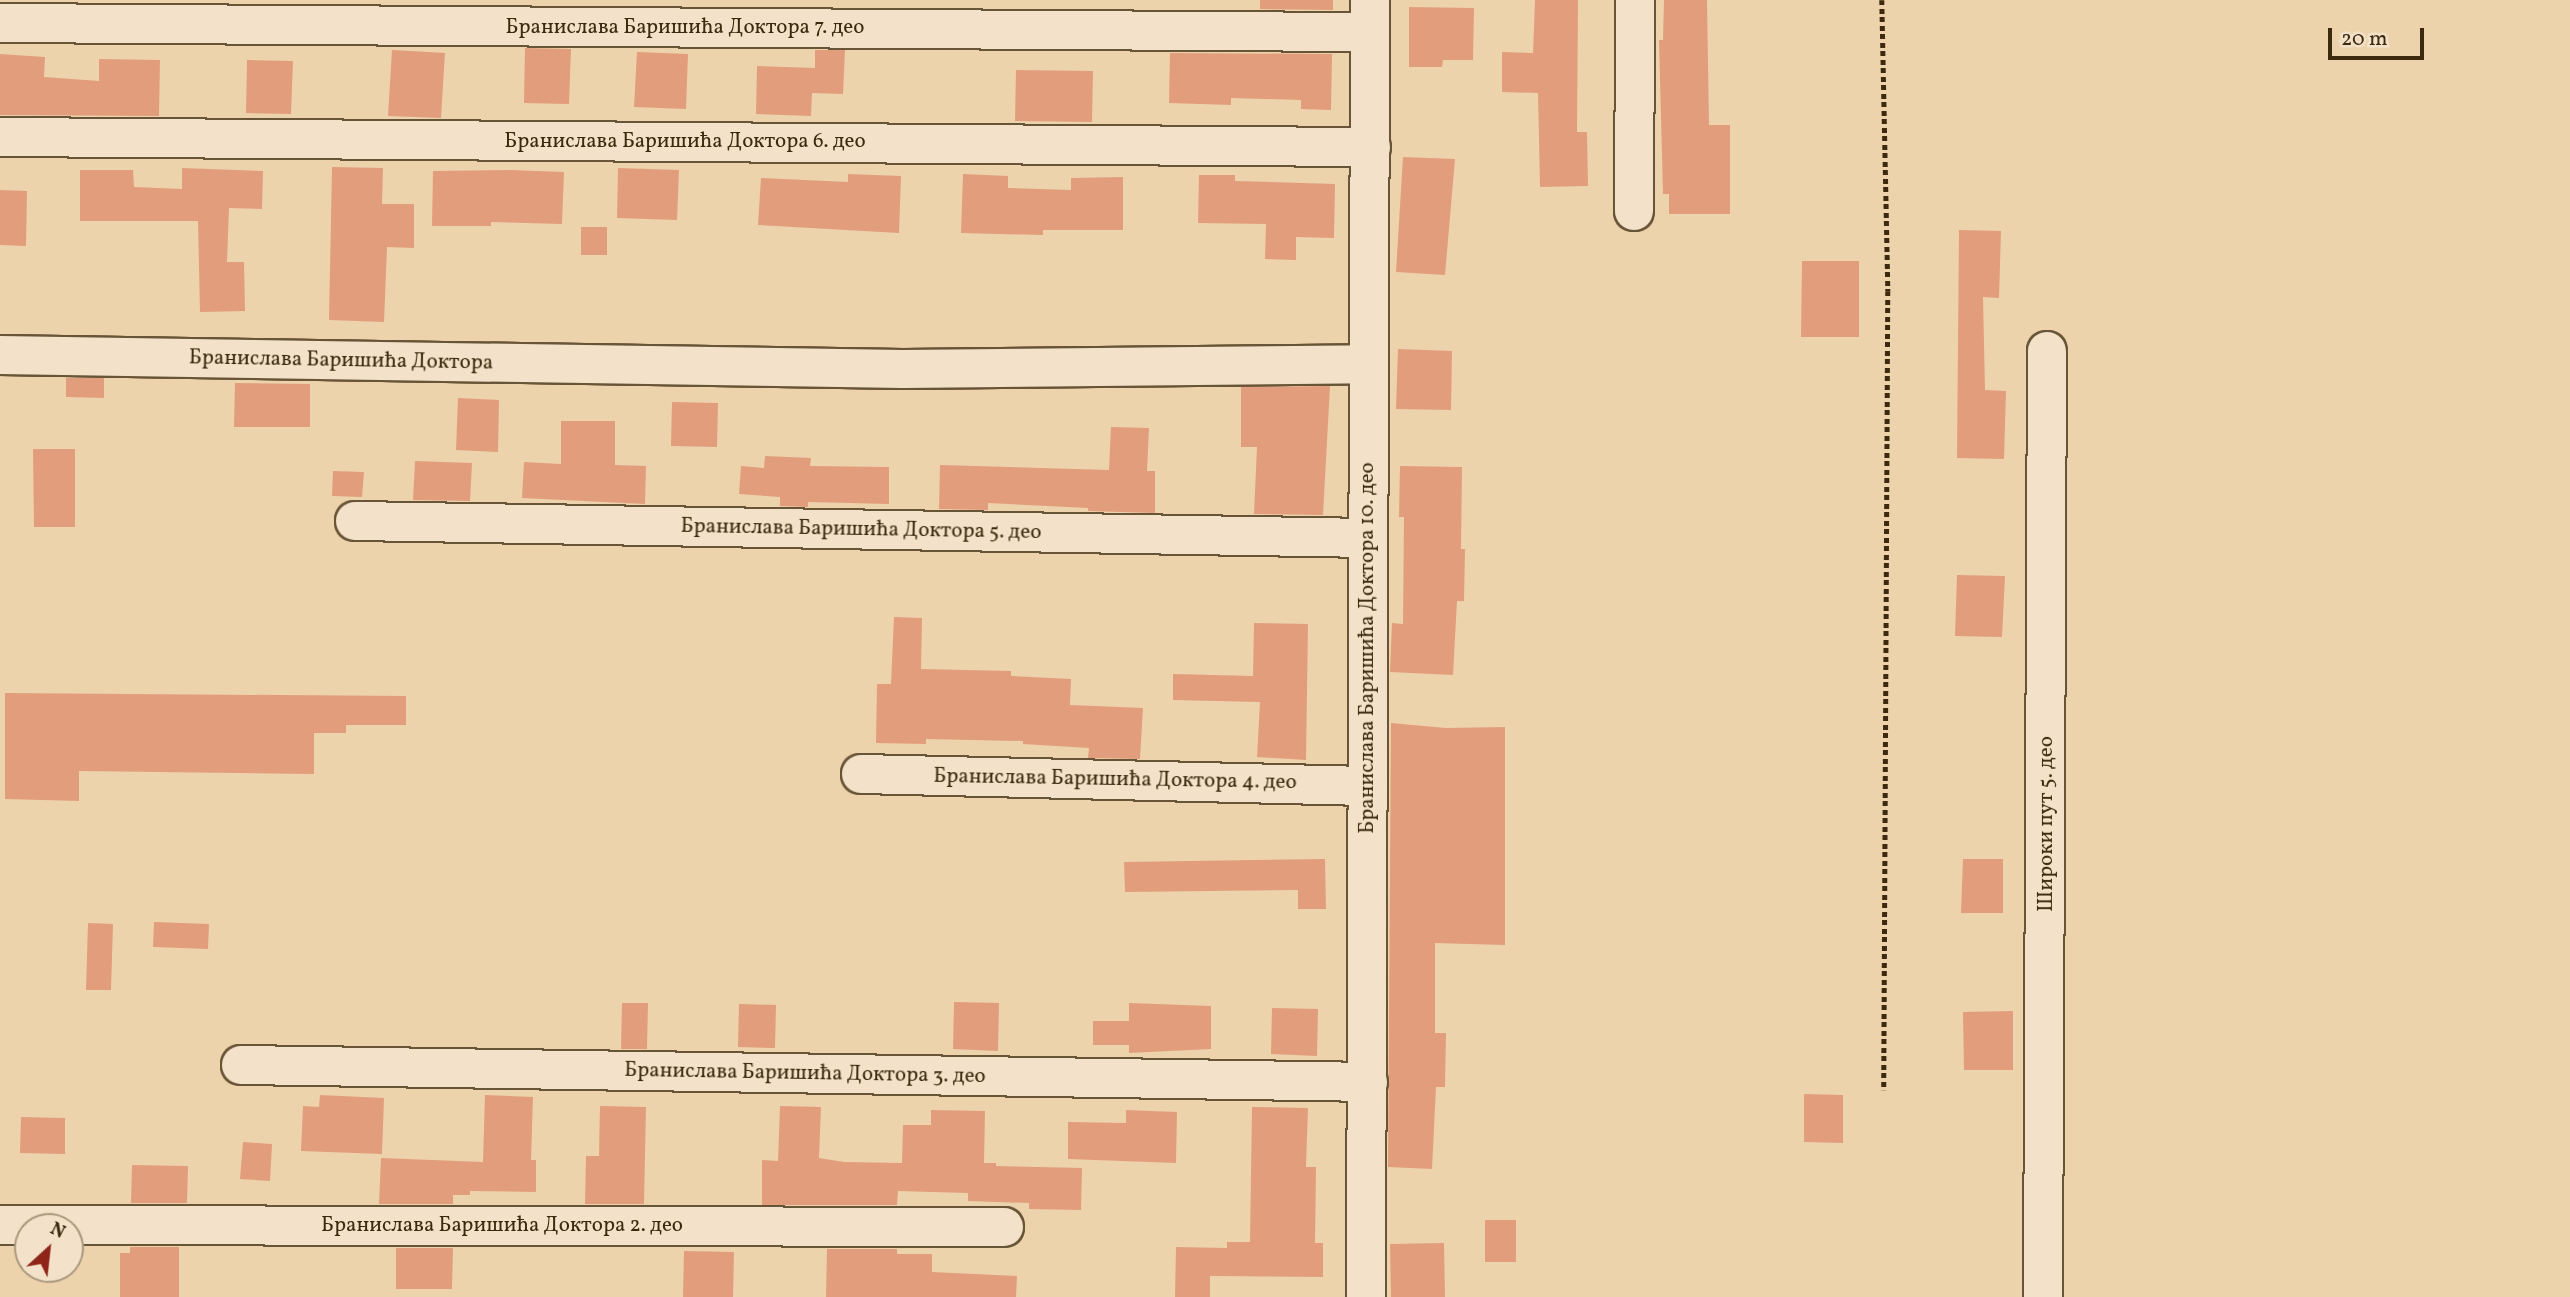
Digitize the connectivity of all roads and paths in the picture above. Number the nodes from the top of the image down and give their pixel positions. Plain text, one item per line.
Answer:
1 (1635, 0) edge
2 (1882, 0) edge
3 (1370, 16) edge
4 (0, 23) edge
5 (0, 137) edge
6 (1371, 147) junction
7 (1634, 211) dead end
8 (2047, 351) dead end
9 (0, 355) edge
10 (1368, 364) junction
11 (355, 521) dead end
12 (1367, 538) junction
13 (861, 774) dead end
14 (1368, 786) junction
15 (241, 1065) dead end
16 (1368, 1082) junction
17 (1884, 1090) dead end
18 (0, 1225) edge
19 (1004, 1227) dead end
20 (1366, 1297) edge
21 (2043, 1297) edge

1 - 7 street
2 - 17 path
3 - 4 street, Бранислава Баришића Доктора 7. део
3 - 6 street, Бранислава Баришића Доктора 10. део
5 - 6 street, Бранислава Баришића Доктора 6. део
6 - 10 street, Бранислава Баришића Доктора 10. део
8 - 21 street, Широки пут 5. део
9 - 10 street, Бранислава Баришића Доктора
10 - 12 street, Бранислава Баришића Доктора 10. део
11 - 12 street, Бранислава Баришића Доктора 5. део
12 - 14 street, Бранислава Баришића Доктора 10. део
13 - 14 street, Бранислава Баришића Доктора 4. део
14 - 16 street, Бранислава Баришића Доктора 10. део
15 - 16 street, Бранислава Баришића Доктора 3. део
16 - 20 street, Бранислава Баришића Доктора 10. део
18 - 19 street, Бранислава Баришића Доктора 2. део

